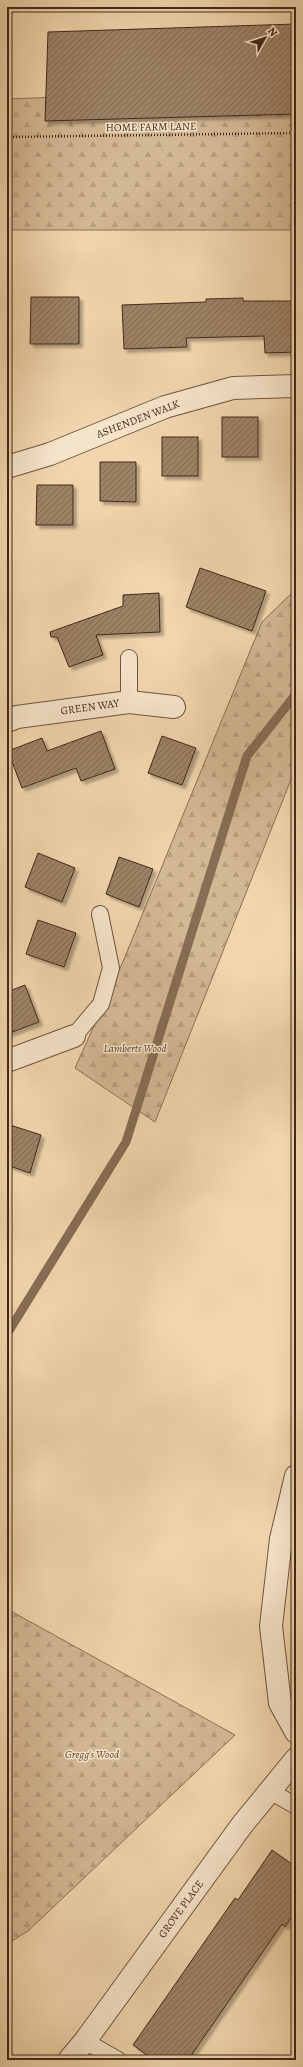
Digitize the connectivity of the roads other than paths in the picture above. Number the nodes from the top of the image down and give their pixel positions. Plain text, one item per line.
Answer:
1 (296, 386) edge
2 (7, 467) edge
3 (129, 658) dead end
4 (129, 702) junction
5 (174, 707) dead end
6 (7, 721) edge
7 (100, 914) dead end
8 (74, 1036) joint
9 (7, 1061) edge
10 (296, 1476) edge
11 (296, 1732) edge
12 (296, 1759) edge
13 (270, 1791) junction
14 (296, 1806) edge
15 (85, 2040) junction
16 (69, 2060) edge
17 (118, 2060) edge

1 - 2 street, ASHENDEN WALK
3 - 4 lane
4 - 5 street, GREEN WAY
4 - 6 street, GREEN WAY
7 - 8 lane
8 - 9 street
10 - 11 street
12 - 13 street, GROVE PLACE
13 - 14 lane
13 - 15 street, GROVE PLACE
15 - 16 street, GROVE PLACE
15 - 17 lane

